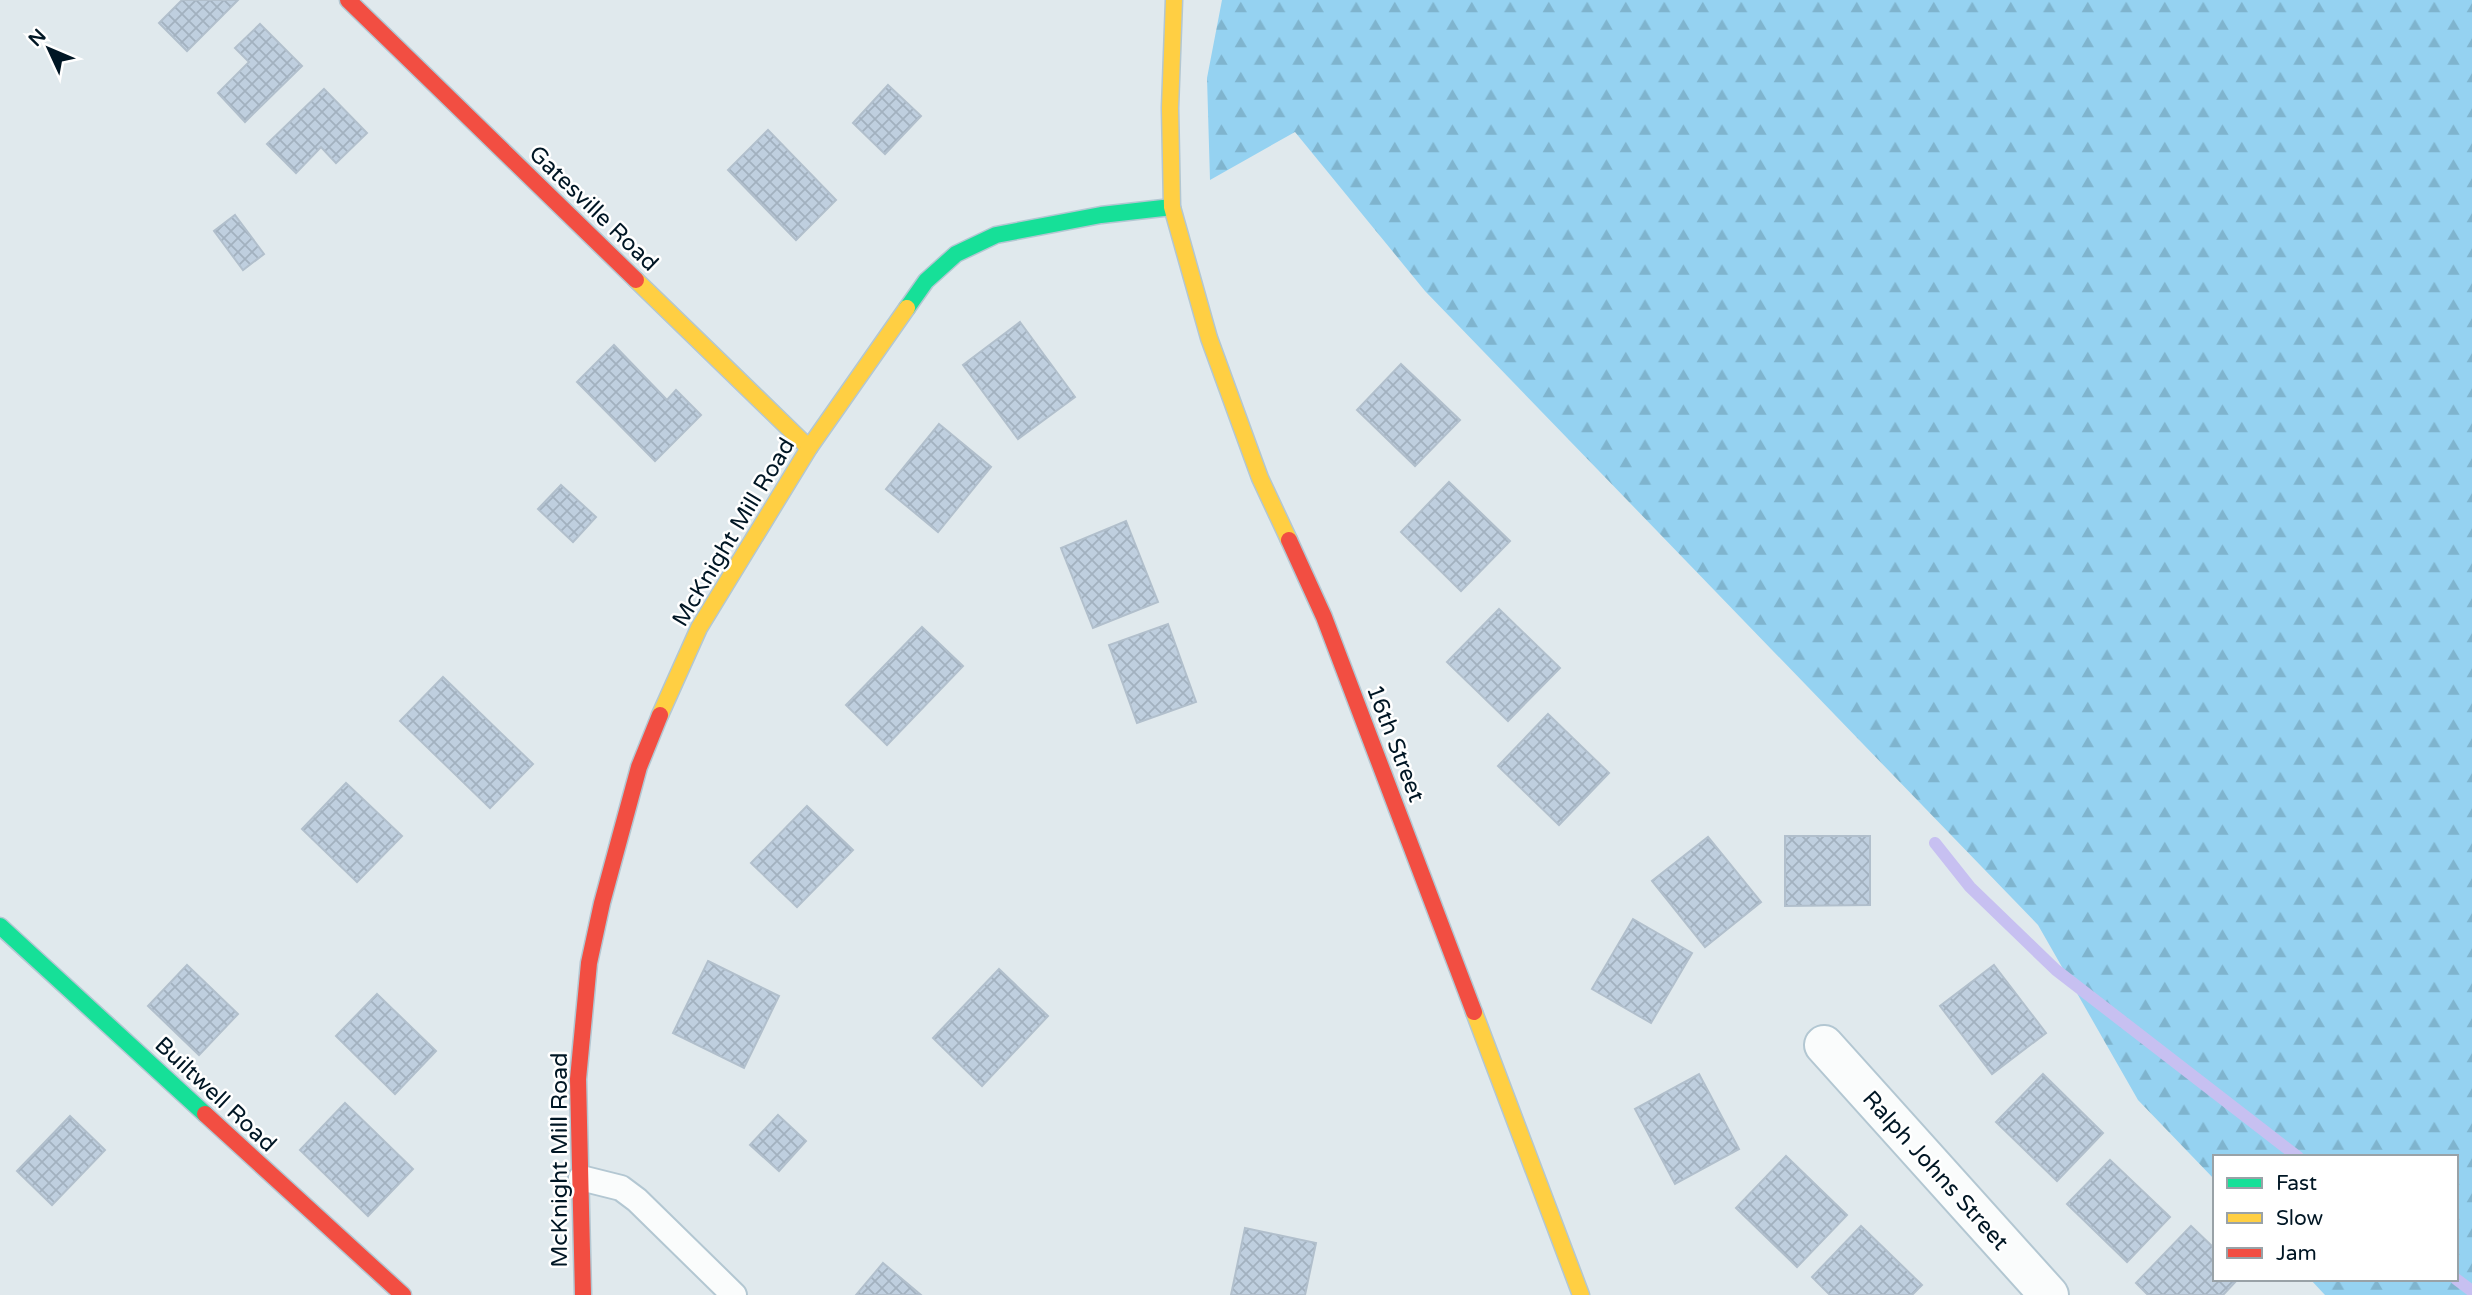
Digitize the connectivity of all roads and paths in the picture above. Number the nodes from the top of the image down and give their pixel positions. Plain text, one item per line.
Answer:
1 (348, 0) edge
2 (1174, 0) edge
3 (1172, 207) junction
4 (808, 448) junction
5 (0, 926) edge
6 (1824, 1045) dead end
7 (580, 1178) junction
8 (403, 1295) edge
9 (583, 1295) edge
10 (734, 1295) edge
11 (1581, 1295) edge
12 (2049, 1295) edge

1 - 4 street, Gatesville Road
2 - 3 street
3 - 4 street, McKnight Mill Road
3 - 11 street, 16th Street
4 - 7 street, McKnight Mill Road
5 - 8 street, Builtwell Road
6 - 12 street, Ralph Johns Street
7 - 9 street, McKnight Mill Road
7 - 10 lane

